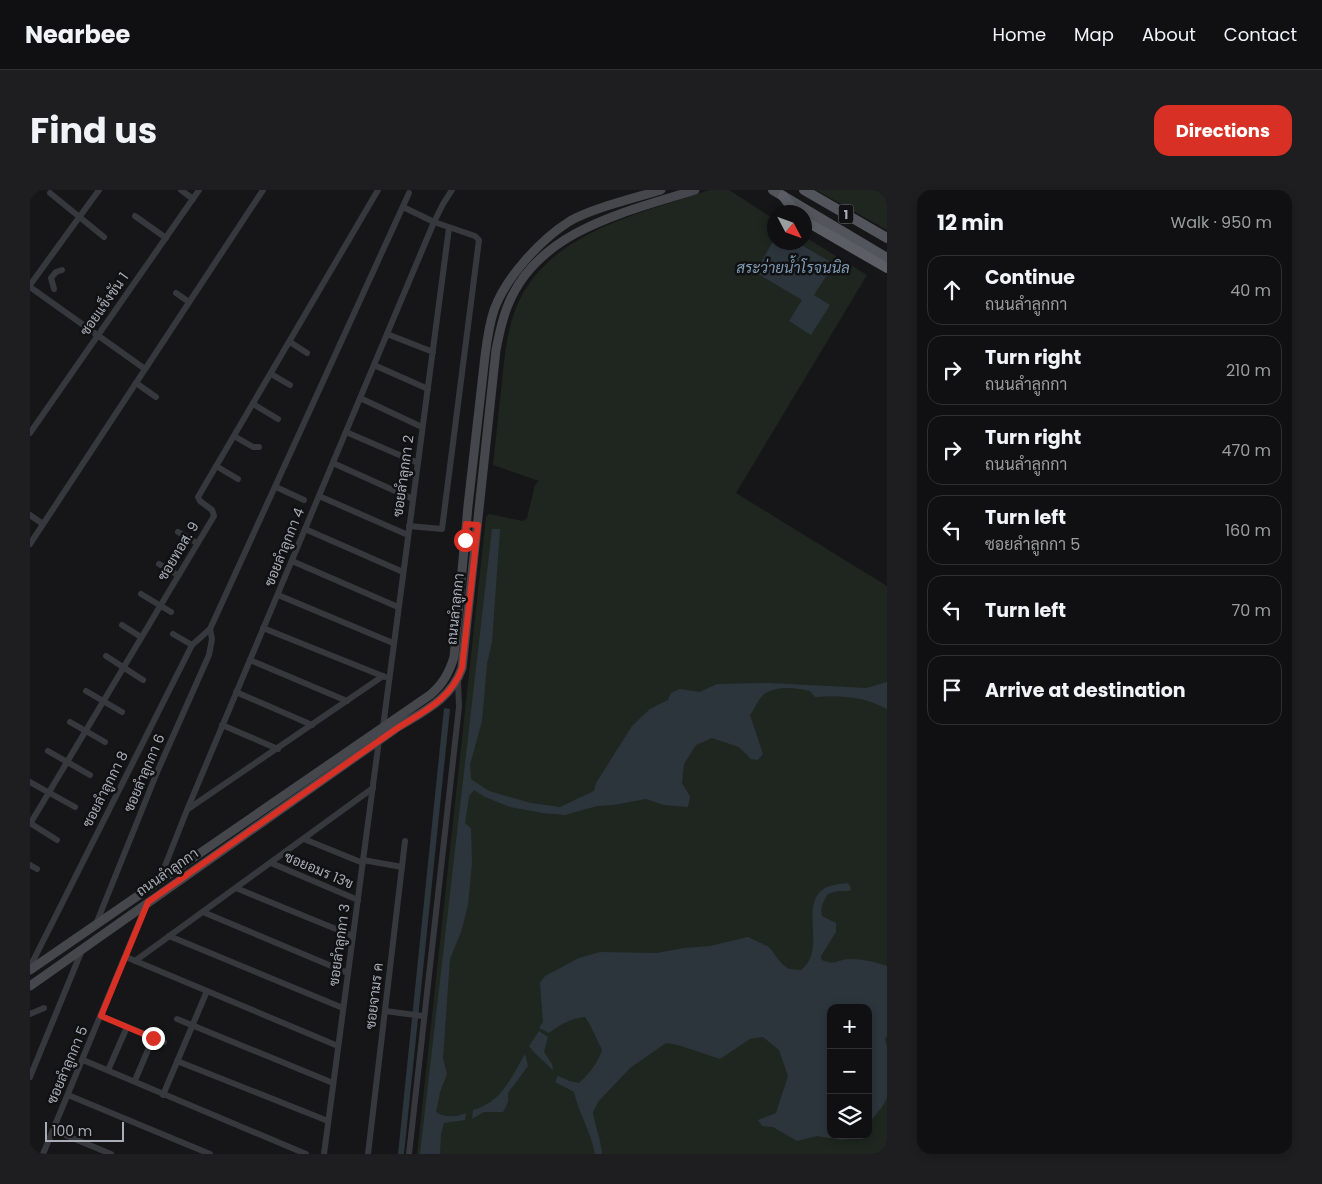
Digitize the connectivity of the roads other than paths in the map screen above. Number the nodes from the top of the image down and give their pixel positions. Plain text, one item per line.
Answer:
1 (99, 190) edge
2 (181, 190) edge
3 (199, 190) edge
4 (263, 190) edge
5 (378, 190) edge
6 (452, 190) edge
7 (661, 190) edge
8 (695, 190) edge
9 (773, 190) edge
10 (804, 190) edge
11 (650, 191) edge
12 (409, 192) dead end
13 (50, 194) dead end
14 (782, 196) junction
15 (193, 199) junction
16 (790, 205) edge
17 (403, 207) junction
18 (134, 216) dead end
19 (80, 217) junction
20 (434, 222) junction
21 (812, 225) edge
22 (449, 228) junction
23 (104, 237) dead end
24 (166, 238) junction
25 (887, 238) edge
26 (887, 258) edge
27 (887, 268) edge
28 (41, 270) junction
29 (62, 270) dead end
30 (50, 278) junction
31 (30, 286) edge
32 (54, 289) dead end
33 (176, 294) dead end
34 (189, 302) junction
35 (387, 334) junction
36 (98, 336) junction
37 (290, 342) junction
38 (432, 352) junction
39 (307, 353) dead end
40 (374, 365) junction
41 (145, 369) junction
42 (271, 374) junction
43 (136, 383) junction
44 (290, 385) dead end
45 (428, 389) junction
46 (156, 397) dead end
47 (360, 398) junction
48 (253, 404) junction
49 (278, 419) dead end
50 (422, 427) junction
51 (346, 432) junction
52 (30, 433) edge
53 (234, 436) junction
54 (259, 447) dead end
55 (333, 463) junction
56 (418, 463) junction
57 (216, 466) junction
58 (238, 479) dead end
59 (276, 487) junction
60 (319, 496) junction
61 (413, 499) junction
62 (304, 500) dead end
63 (30, 515) edge
64 (43, 524) junction
65 (466, 524) junction
66 (478, 525) junction
67 (409, 526) junction
68 (305, 529) junction
69 (178, 532) dead end
70 (408, 535) junction
71 (197, 543) junction
72 (30, 544) edge
73 (292, 561) junction
74 (159, 564) dead end
75 (403, 572) junction
76 (178, 575) junction
77 (141, 594) dead end
78 (278, 595) junction
79 (160, 605) junction
80 (398, 607) junction
81 (171, 612) dead end
82 (122, 625) dead end
83 (263, 628) junction
84 (210, 629) junction
85 (173, 634) dead end
86 (141, 637) junction
87 (393, 643) junction
88 (192, 645) junction
89 (106, 656) dead end
90 (250, 660) junction
91 (123, 668) junction
92 (386, 678) junction
93 (143, 680) dead end
94 (458, 680) junction
95 (86, 691) dead end
96 (236, 692) junction
97 (347, 701) junction
98 (103, 702) junction
99 (122, 712) dead end
100 (70, 722) dead end
101 (312, 724) junction
102 (222, 726) junction
103 (383, 727) junction
104 (86, 731) junction
105 (380, 740) junction
106 (105, 742) dead end
107 (278, 749) junction
108 (48, 751) dead end
109 (67, 762) junction
110 (90, 775) dead end
111 (30, 782) edge
112 (373, 788) junction
113 (49, 792) junction
114 (75, 807) dead end
115 (187, 810) junction
116 (30, 824) edge
117 (304, 839) junction
118 (57, 840) dead end
119 (405, 841) dead end
120 (363, 862) junction
121 (270, 863) junction
122 (30, 865) edge
123 (402, 867) junction
124 (37, 869) dead end
125 (159, 882) junction
126 (236, 888) junction
127 (358, 900) junction
128 (148, 902) junction
129 (203, 912) junction
130 (95, 926) junction
131 (168, 936) junction
132 (353, 936) junction
133 (83, 947) junction
134 (126, 957) junction
135 (135, 961) junction
136 (30, 968) edge
137 (348, 973) junction
138 (30, 986) edge
139 (207, 991) junction
140 (44, 1008) dead end
141 (343, 1008) junction
142 (385, 1011) junction
143 (30, 1014) edge
144 (417, 1015) junction
145 (101, 1016) junction
146 (177, 1019) dead end
147 (192, 1024) junction
148 (126, 1027) junction
149 (153, 1038) junction
150 (164, 1042) dead end
151 (338, 1046) junction
152 (82, 1060) junction
153 (177, 1061) junction
154 (110, 1068) dead end
155 (30, 1076) edge
156 (136, 1078) dead end
157 (333, 1084) junction
158 (68, 1095) junction
159 (163, 1095) junction
160 (328, 1121) junction
161 (53, 1130) junction
162 (43, 1154) edge
163 (111, 1154) edge
164 (210, 1154) edge
165 (306, 1154) edge
166 (324, 1154) edge
167 (368, 1154) edge
168 (409, 1154) edge

1 - 19 street
2 - 15 street
3 - 15 street, ซอยแข็งขัน 1
4 - 34 street
5 - 37 street, ซอยทอส. 9
6 - 20 street, ซอยลำลูกกา 4
7 - 11 main road, ถนนลำลูกกา
8 - 66 main road, ถนนลำลูกกา
9 - 14 main road, 1
10 - 25 main road, 1
11 - 65 main road, ถนนลำลูกกา
12 - 17 street
13 - 19 street
14 - 16 highway
14 - 26 main road, 1
15 - 24 street, ซอยแข็งขัน 1
17 - 20 street
17 - 59 street
18 - 24 street
19 - 23 street
19 - 28 street
20 - 22 street
20 - 35 street, ซอยลำลูกกา 4
21 - 27 highway
22 - 38 street, ซอยลำลูกกา 2
22 - 67 street
24 - 36 street, ซอยแข็งขัน 1
28 - 30 street
28 - 31 street
29 - 30 street
30 - 32 street
31 - 36 street
33 - 34 street
34 - 41 street
35 - 38 street
35 - 40 street, ซอยลำลูกกา 4
36 - 41 street
36 - 52 street, ซอยแข็งขัน 1
37 - 39 street
37 - 42 street, ซอยทอส. 9
38 - 45 street, ซอยลำลูกกา 2
40 - 45 street
40 - 47 street, ซอยลำลูกกา 4
41 - 43 street
42 - 44 street
42 - 48 street, ซอยทอส. 9
43 - 46 street
43 - 64 street
45 - 50 street, ซอยลำลูกกา 2
47 - 50 street
47 - 51 street, ซอยลำลูกกา 4
48 - 49 street
48 - 53 street, ซอยทอส. 9
50 - 56 street, ซอยลำลูกกา 2
51 - 55 street, ซอยลำลูกกา 4
51 - 56 street
53 - 54 street
53 - 57 street, ซอยทอส. 9
55 - 60 street, ซอยลำลูกกา 4
55 - 61 street
56 - 61 street, ซอยลำลูกกา 2
57 - 58 street
57 - 71 street, ซอยทอส. 9
59 - 62 street
59 - 84 street
60 - 68 street, ซอยลำลูกกา 4
60 - 70 street
61 - 67 street, ซอยลำลูกกา 2
63 - 64 street
64 - 72 street
65 - 66 main road
65 - 103 main road, ถนนลำลูกกา
66 - 94 main road, ถนนลำลูกกา
67 - 70 street, ซอยลำลูกกา 2
68 - 73 street, ซอยลำลูกกา 4
68 - 75 street
69 - 71 street
70 - 75 street, ซอยลำลูกกา 2
71 - 76 street, ซอยทอส. 9
73 - 78 street, ซอยลำลูกกา 4
73 - 80 street
74 - 76 street
75 - 80 street, ซอยลำลูกกา 2
76 - 79 street, ซอยทอส. 9
77 - 79 street
78 - 83 street, ซอยลำลูกกา 4
78 - 87 street
79 - 81 street
79 - 86 street, ซอยทอส. 9
80 - 87 street, ซอยลำลูกกา 2
82 - 86 street
83 - 90 street, ซอยลำลูกกา 4
83 - 92 street
84 - 88 street, ซอยลำลูกกา 8
84 - 130 street, ซอยลำลูกกา 6
85 - 88 street
86 - 91 street, ซอยทอส. 9
87 - 92 street, ซอยลำลูกกา 2
88 - 136 street, ซอยลำลูกกา 8
89 - 91 street
90 - 96 street, ซอยลำลูกกา 4
90 - 97 street
91 - 93 street
91 - 98 street, ซอยทอส. 9
92 - 97 street
92 - 103 street, ซอยลำลูกกา 2
94 - 105 main road, ถนนลำลูกกา
94 - 144 street
95 - 98 street
96 - 101 street
96 - 102 street, ซอยลำลูกกา 4
97 - 101 street
98 - 99 street
98 - 104 street, ซอยทอส. 9
100 - 104 street
101 - 107 street
102 - 107 street
102 - 115 street, ซอยลำลูกกา 4
103 - 125 main road, ถนนลำลูกกา
104 - 106 street
104 - 109 street, ซอยทอส. 9
105 - 112 street, ซอยลำลูกกา 3
105 - 128 main road, ถนนลำลูกกา
107 - 115 street
108 - 109 street
109 - 110 street
109 - 113 street, ซอยทอส. 9
111 - 113 street
112 - 117 street
112 - 120 street, ซอยลำลูกกา 3
113 - 114 street
113 - 116 street, ซอยทอส. 9
115 - 125 street, ซอยลำลูกกา 4
116 - 118 street
117 - 120 street
117 - 121 street
119 - 123 street, ซอยจามร ค
120 - 123 street
120 - 127 street, ซอยลำลูกกา 3
121 - 126 street
121 - 127 street, ซอยอมร 13ข
122 - 124 street
123 - 142 street, ซอยจามร ค
125 - 130 main road, ถนนลำลูกกา
126 - 129 street
126 - 132 street
127 - 132 street, ซอยลำลูกกา 3
128 - 133 main road, ถนนลำลูกกา
128 - 134 street, ซอยลำลูกกา 5
129 - 131 street
129 - 137 street
130 - 136 main road, ถนนลำลูกกา
131 - 135 street
131 - 141 street
132 - 137 street, ซอยลำลูกกา 3
133 - 138 main road, ถนนลำลูกกา
133 - 155 street
134 - 135 street
134 - 145 street, ซอยลำลูกกา 5
135 - 139 street
137 - 141 street, ซอยลำลูกกา 3
139 - 147 street
139 - 151 street
140 - 143 street
141 - 151 street, ซอยลำลูกกา 3
142 - 144 street
142 - 167 street, ซอยจามร ค
144 - 168 street
145 - 148 street
145 - 152 street, ซอยลำลูกกา 5
146 - 147 street
147 - 153 street
147 - 157 street
148 - 149 street
148 - 154 street
149 - 150 street
149 - 156 street
151 - 157 street, ซอยลำลูกกา 3
152 - 158 street, ซอยลำลูกกา 5
152 - 159 street
153 - 159 street
153 - 160 street
157 - 160 street, ซอยลำลูกกา 3
158 - 161 street, ซอยลำลูกกา 5
158 - 164 street
159 - 165 street
160 - 166 street, ซอยลำลูกกา 3
161 - 162 street, ซอยลำลูกกา 5
161 - 163 street

